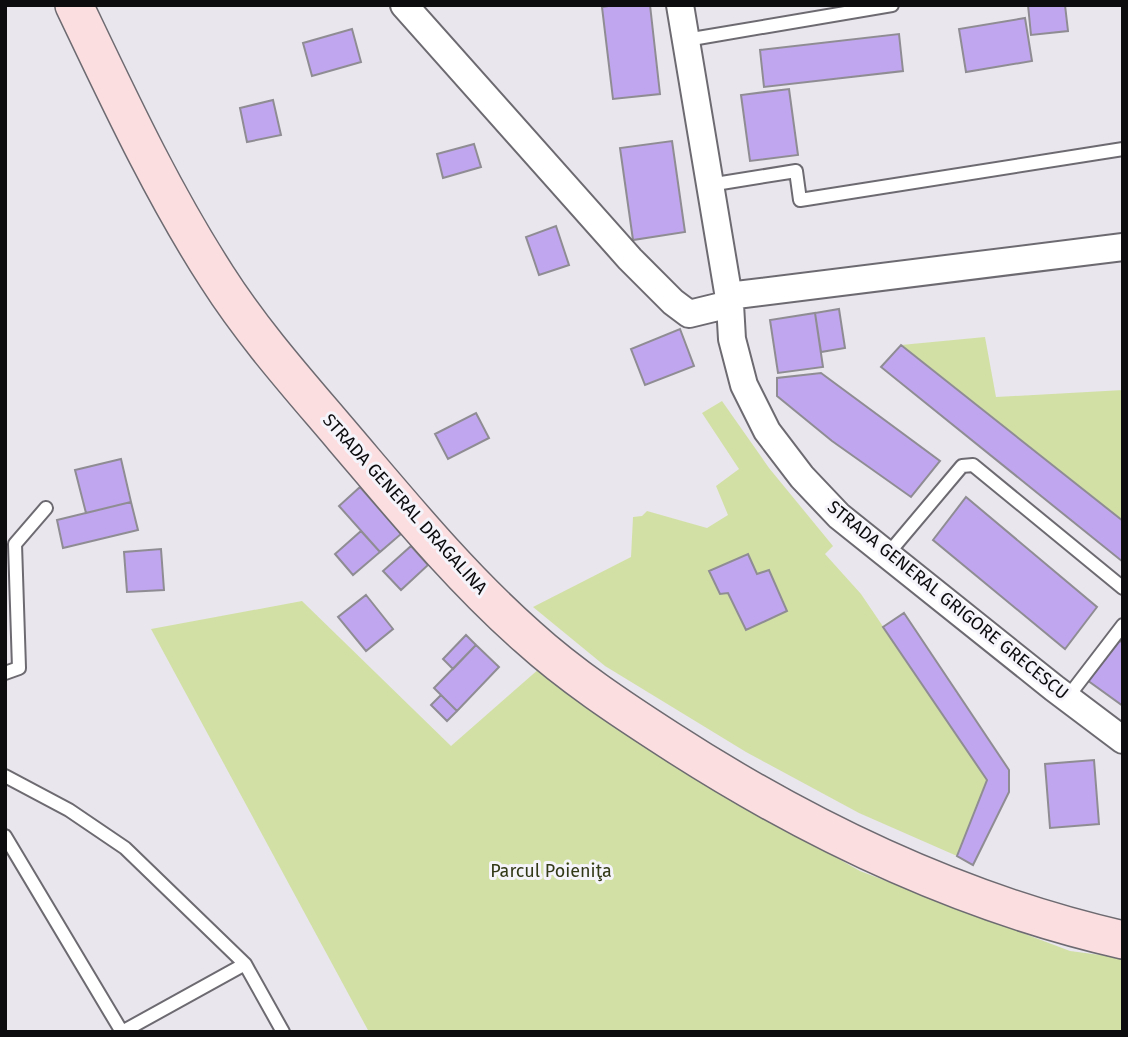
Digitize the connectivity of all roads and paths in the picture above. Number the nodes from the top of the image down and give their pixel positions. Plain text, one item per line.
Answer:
1 (74, 5) edge
2 (404, 5) edge
3 (680, 5) edge
4 (892, 5) edge
5 (686, 40) junction
6 (1123, 149) edge
7 (709, 185) junction
8 (1123, 247) edge
9 (729, 300) junction
10 (46, 508) dead end
11 (887, 555) junction
12 (1123, 588) edge
13 (1123, 625) edge
14 (5, 673) edge
15 (1067, 698) junction
16 (1123, 740) edge
17 (5, 776) edge
18 (5, 836) edge
19 (1123, 940) edge
20 (245, 964) junction
21 (122, 1032) edge
22 (283, 1032) edge

1 - 19 main road, STRADA GENERAL DRAGALINA
2 - 9 street
3 - 5 street, STRADA GENERAL GRIGORE GRECESCU
4 - 5 lane
5 - 7 street, STRADA GENERAL GRIGORE GRECESCU
6 - 7 lane
7 - 9 street, STRADA GENERAL GRIGORE GRECESCU
8 - 9 street
9 - 11 street, STRADA GENERAL GRIGORE GRECESCU
10 - 14 lane
11 - 12 lane
11 - 15 street, STRADA GENERAL GRIGORE GRECESCU
13 - 15 lane
15 - 16 street, STRADA GENERAL GRIGORE GRECESCU
17 - 20 lane
18 - 21 lane
20 - 21 lane
20 - 22 lane

